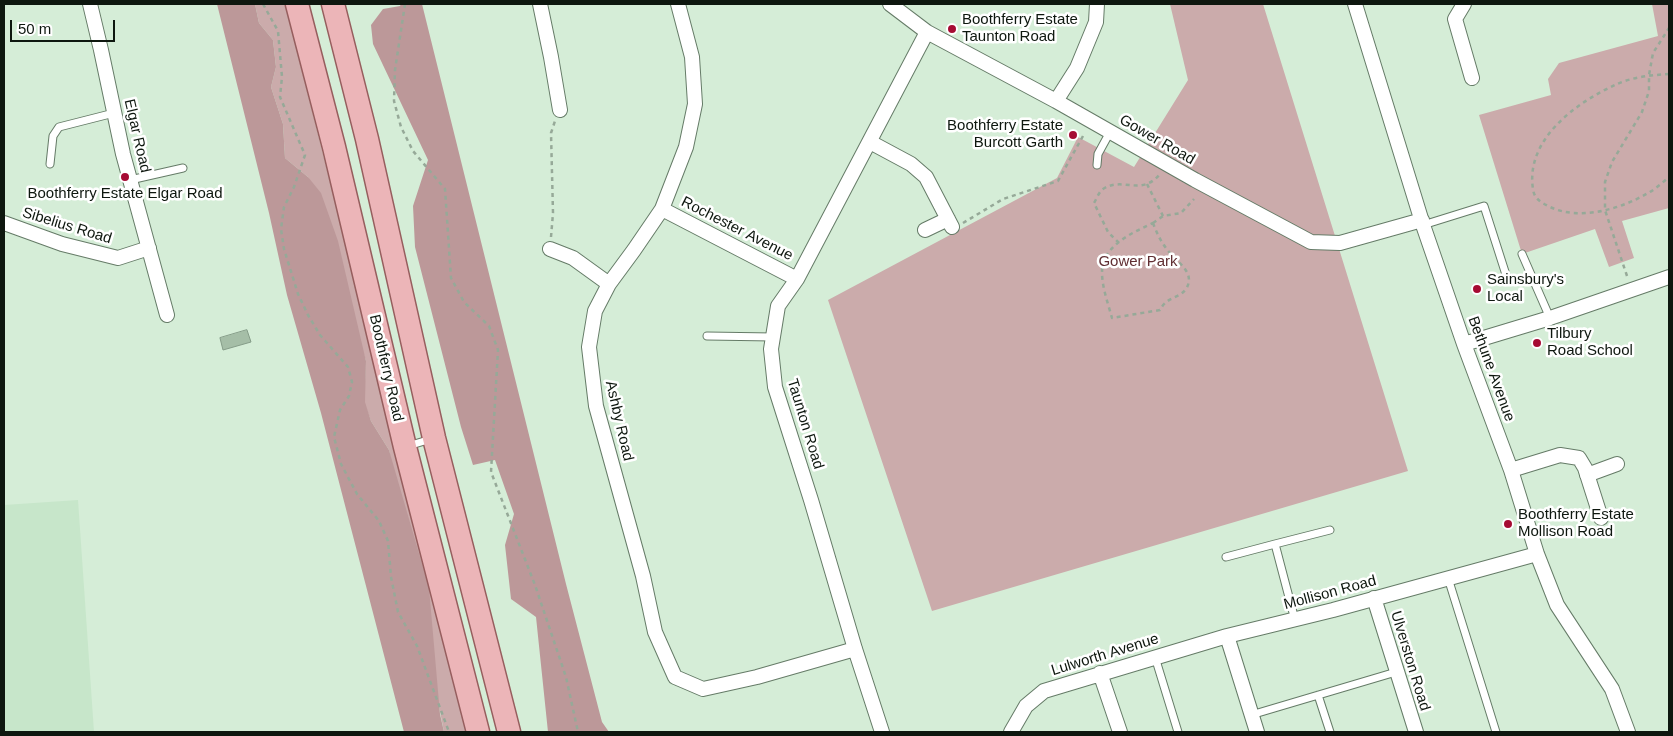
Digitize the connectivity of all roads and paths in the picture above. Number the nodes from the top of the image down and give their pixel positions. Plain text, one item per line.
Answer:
1 (90, 4) edge
2 (263, 4) edge
3 (297, 4) edge
4 (333, 4) edge
5 (405, 4) edge
6 (540, 4) edge
7 (678, 4) edge
8 (890, 4) edge
9 (1097, 4) edge
10 (1355, 4) edge
11 (1464, 4) edge
12 (1669, 28) edge
13 (928, 32) junction
14 (1669, 74) edge
15 (1649, 75) junction
16 (1472, 78) dead end
17 (1056, 101) junction
18 (560, 110) joint
19 (114, 113) junction
20 (1110, 132) junction
21 (1083, 136) dead end
22 (367, 140) junction
23 (870, 142) junction
24 (334, 148) junction
25 (1166, 163) junction
26 (50, 164) dead end
27 (1097, 165) dead end
28 (183, 168) dead end
29 (1669, 177) edge
30 (130, 180) junction
31 (1146, 184) junction
32 (1194, 199) dead end
33 (662, 209) junction
34 (1605, 210) junction
35 (1163, 216) junction
36 (1423, 222) junction
37 (4, 223) edge
38 (950, 223) junction
39 (1153, 223) junction
40 (925, 230) dead end
41 (1119, 243) junction
42 (149, 248) junction
43 (550, 249) joint
44 (1522, 254) dead end
45 (1669, 277) edge
46 (797, 279) junction
47 (1508, 281) dead end
48 (609, 284) junction
49 (1632, 290) junction
50 (167, 315) dead end
51 (1550, 318) junction
52 (706, 336) dead end
53 (772, 338) junction
54 (1464, 344) junction
55 (434, 438) junction
56 (405, 447) junction
57 (1618, 464) dead end
58 (1511, 470) junction
59 (1587, 475) junction
60 (1601, 518) dead end
61 (1330, 530) dead end
62 (1275, 544) junction
63 (1537, 554) junction
64 (1226, 557) dead end
65 (1448, 578) junction
66 (1374, 598) junction
67 (1295, 620) junction
68 (1227, 636) junction
69 (855, 649) junction
70 (1155, 657) junction
71 (1396, 672) junction
72 (1100, 673) junction
73 (1318, 695) junction
74 (1252, 715) junction
75 (449, 732) edge
76 (478, 732) edge
77 (509, 732) edge
78 (578, 732) edge
79 (882, 732) edge
80 (1011, 732) edge
81 (1120, 732) edge
82 (1178, 732) edge
83 (1257, 732) edge
84 (1330, 732) edge
85 (1416, 732) edge
86 (1496, 732) edge
87 (1628, 732) edge

1 - 19 street, Elgar Road
2 - 75 path
3 - 24 main road, Boothferry Road
4 - 22 main road, Boothferry Road
5 - 78 path
6 - 18 street
7 - 33 street, Ashby Road
8 - 13 street, Gower Road
9 - 17 street
10 - 36 street, Bethune Avenue
11 - 16 street
12 - 15 path
13 - 17 street, Gower Road
13 - 23 street, Taunton Road
14 - 15 path
15 - 34 path
15 - 34 path
17 - 20 street, Gower Road
18 - 43 path
19 - 26 lane
19 - 30 street, Elgar Road
20 - 25 street, Gower Road
20 - 27 lane
21 - 38 path
22 - 24 main road
22 - 55 main road, Boothferry Road
23 - 38 street
23 - 46 street, Taunton Road
24 - 56 main road, Boothferry Road
25 - 31 path
25 - 36 street, Gower Road
28 - 30 lane
29 - 34 path
30 - 42 street, Elgar Road
31 - 35 path
31 - 41 path
32 - 35 path
33 - 46 street, Rochester Avenue
33 - 48 street, Ashby Road
34 - 49 path
35 - 39 path
36 - 47 lane
36 - 54 street, Bethune Avenue
37 - 42 street, Sibelius Road
38 - 40 street
39 - 41 path
39 - 41 path
42 - 50 street, Elgar Road
43 - 48 street
44 - 51 lane
45 - 49 street
46 - 53 street, Taunton Road
48 - 69 street, Ashby Road
49 - 51 street
51 - 54 street
52 - 53 lane
53 - 69 street, Taunton Road
54 - 58 street, Bethune Avenue
55 - 56 lane
55 - 77 main road, Boothferry Road
56 - 76 main road, Boothferry Road
57 - 59 street
58 - 59 street
58 - 63 street, Bethune Avenue
59 - 60 street
61 - 62 lane
62 - 64 lane
62 - 67 lane
63 - 65 street, Mollison Road
63 - 87 street, Bethune Avenue
65 - 66 street, Mollison Road
65 - 86 lane
66 - 67 street, Mollison Road
66 - 71 street, Ulverston Road
67 - 68 street, Mollison Road
68 - 70 street, Lulworth Avenue
68 - 74 street
69 - 79 street, Taunton Road
70 - 72 street, Lulworth Avenue
70 - 82 lane
71 - 73 lane
71 - 85 street, Ulverston Road
72 - 80 street, Lulworth Avenue
72 - 81 street
73 - 74 lane
73 - 84 lane
74 - 83 street

